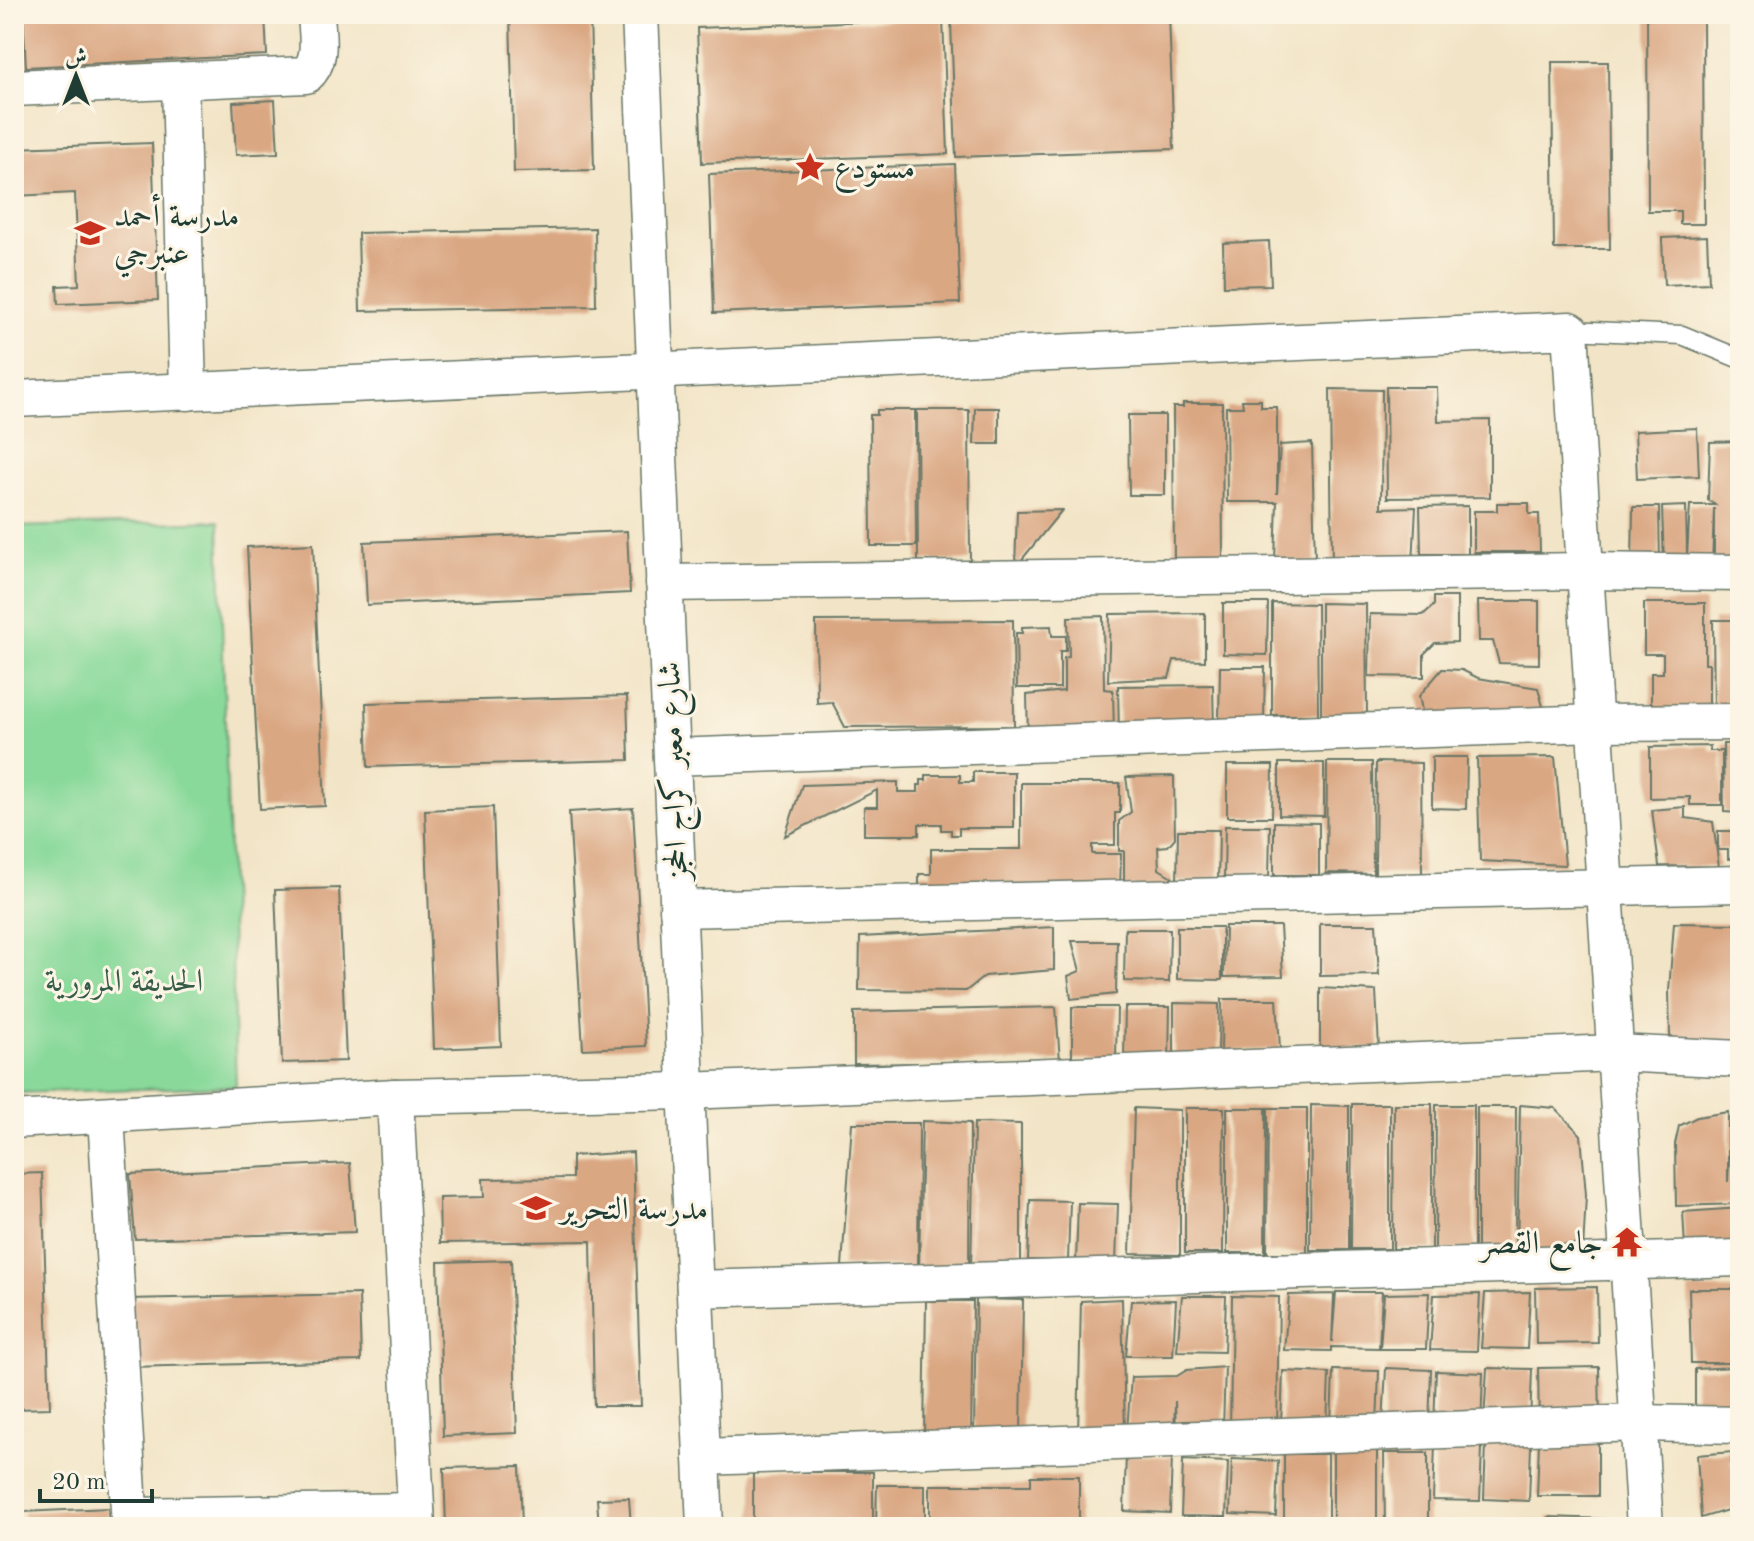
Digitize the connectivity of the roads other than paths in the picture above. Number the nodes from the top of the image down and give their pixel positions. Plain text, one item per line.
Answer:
1 (316, 14) edge
2 (640, 14) edge
3 (180, 81) junction
4 (14, 88) edge
5 (1570, 330) junction
6 (1740, 359) edge
7 (655, 373) junction
8 (188, 392) junction
9 (14, 399) edge
10 (1586, 571) junction
11 (1740, 573) edge
12 (664, 583) junction
13 (1740, 722) edge
14 (1595, 723) junction
15 (672, 757) junction
16 (1740, 884) edge
17 (1605, 887) junction
18 (678, 909) junction
19 (1616, 1053) junction
20 (1740, 1059) edge
21 (686, 1091) junction
22 (395, 1097) junction
23 (106, 1115) junction
24 (14, 1120) edge
25 (1740, 1258) edge
26 (1629, 1262) junction
27 (695, 1289) junction
28 (1639, 1423) junction
29 (1740, 1425) edge
30 (702, 1457) junction
31 (416, 1519) edge
32 (130, 1522) edge
33 (705, 1527) edge
34 (1645, 1527) edge

1 - 3 street
2 - 7 street, شارع معبر كراج الحجز
3 - 4 street
3 - 8 street
5 - 6 lane
5 - 7 street
5 - 10 street
7 - 8 street
7 - 12 street, شارع معبر كراج الحجز
8 - 9 street
10 - 11 street
10 - 12 street
10 - 14 street
12 - 15 street, شارع معبر كراج الحجز
13 - 14 street
14 - 15 street
14 - 17 street
15 - 18 street, شارع معبر كراج الحجز
16 - 17 street
17 - 18 street
17 - 19 street
18 - 21 street, شارع معبر كراج الحجز
19 - 20 street
19 - 21 street
19 - 26 street
21 - 22 street
21 - 27 street, شارع معبر كراج الحجز
22 - 23 street
22 - 31 street
23 - 24 street
23 - 32 street
25 - 26 street
26 - 27 street
26 - 28 street
27 - 30 street, شارع معبر كراج الحجز
28 - 29 street
28 - 30 street
28 - 34 street
30 - 33 street, شارع معبر كراج الحجز
31 - 32 street

